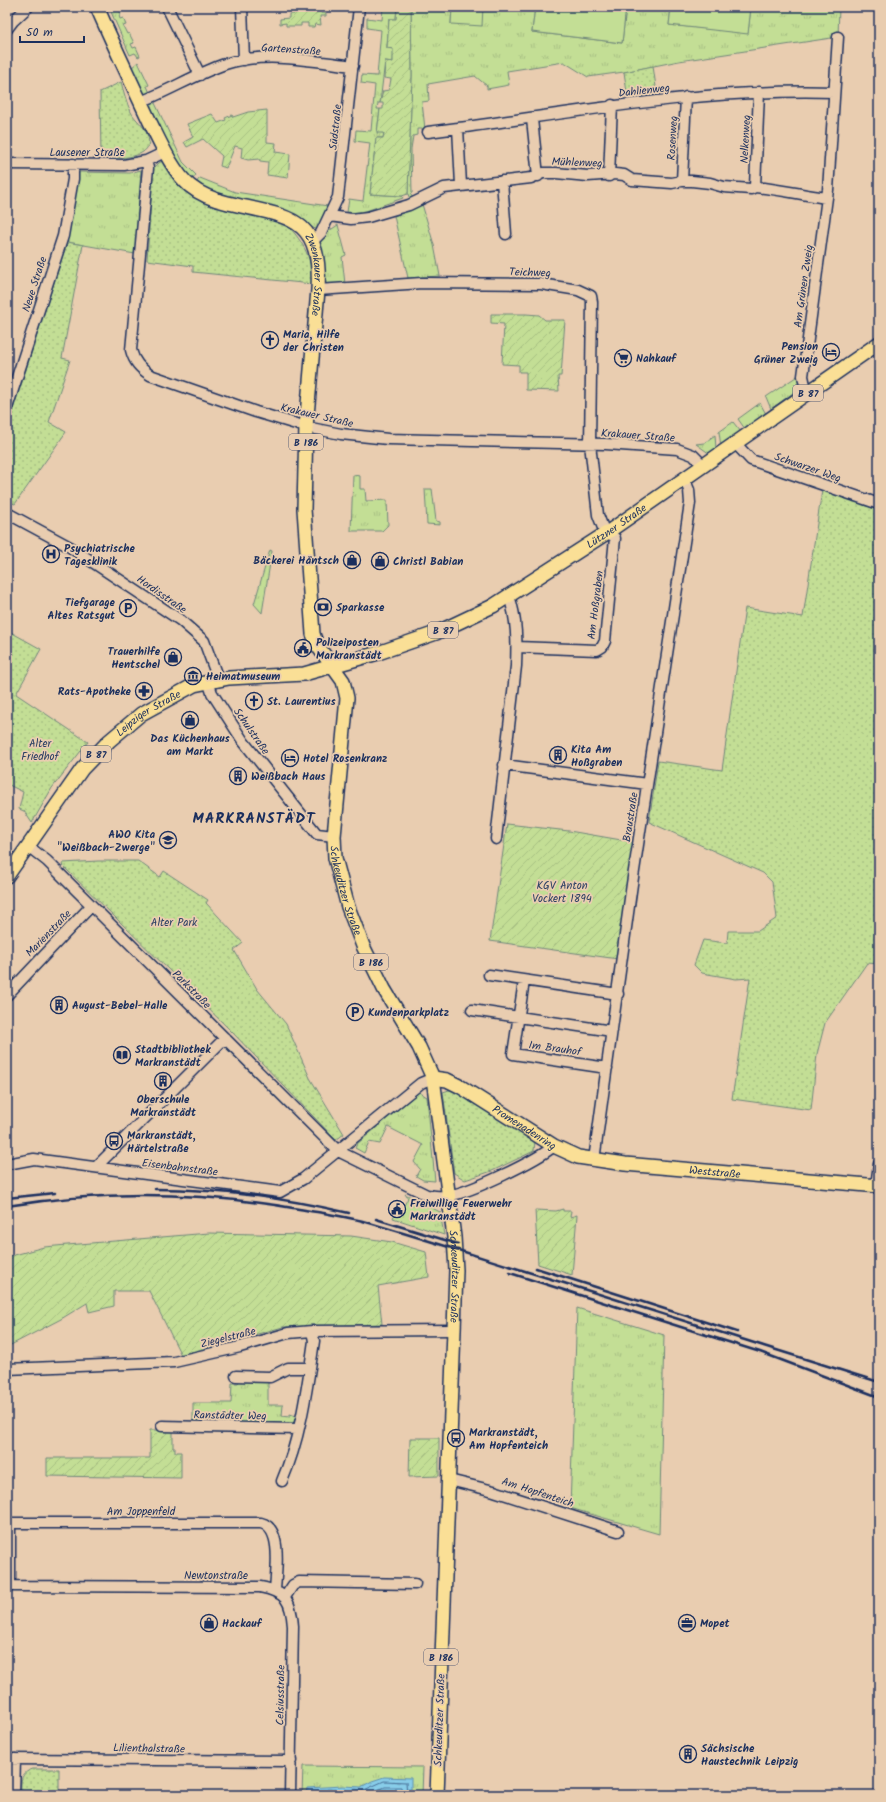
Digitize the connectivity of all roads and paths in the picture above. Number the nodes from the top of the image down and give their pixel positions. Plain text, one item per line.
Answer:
1 (28, 7) edge
2 (97, 7) edge
3 (167, 7) edge
4 (242, 7) edge
5 (359, 7) edge
6 (7, 29) edge
7 (838, 37) dead end
8 (244, 60) junction
9 (353, 66) junction
10 (200, 76) junction
11 (759, 92) junction
12 (834, 92) junction
13 (686, 98) junction
14 (140, 102) junction
15 (612, 105) junction
16 (532, 119) junction
17 (458, 128) junction
18 (428, 132) dead end
19 (165, 152) junction
20 (146, 161) junction
21 (7, 164) edge
22 (73, 164) junction
23 (538, 176) junction
24 (609, 176) junction
25 (502, 181) junction
26 (682, 181) junction
27 (460, 185) junction
28 (755, 187) junction
29 (826, 202) junction
30 (330, 216) junction
31 (506, 234) dead end
32 (312, 242) junction
33 (318, 290) junction
34 (879, 342) edge
35 (810, 391) junction
36 (7, 408) edge
37 (306, 427) junction
38 (736, 443) junction
39 (590, 444) junction
40 (703, 465) junction
41 (684, 478) junction
42 (879, 504) edge
43 (7, 513) edge
44 (608, 532) junction
45 (509, 596) junction
46 (517, 647) junction
47 (332, 666) junction
48 (213, 680) junction
49 (504, 765) junction
50 (647, 784) junction
51 (334, 836) junction
52 (496, 839) dead end
53 (28, 846) junction
54 (7, 876) edge
55 (91, 906) junction
56 (488, 975) dead end
57 (524, 981) junction
58 (618, 994) junction
59 (7, 995) edge
60 (472, 1010) dead end
61 (518, 1017) junction
62 (612, 1031) junction
63 (225, 1038) junction
64 (607, 1068) junction
65 (434, 1078) junction
66 (554, 1146) junction
67 (338, 1151) junction
68 (594, 1160) junction
69 (7, 1164) edge
70 (879, 1164) edge
71 (96, 1167) junction
72 (878, 1186) edge
73 (448, 1196) junction
74 (454, 1330) junction
75 (312, 1331) junction
76 (310, 1368) junction
77 (7, 1369) edge
78 (236, 1376) dead end
79 (162, 1426) dead end
80 (298, 1429) junction
81 (449, 1480) junction
82 (282, 1481) dead end
83 (618, 1531) dead end
84 (415, 1584) dead end
85 (8, 1586) edge
86 (275, 1590) junction
87 (285, 1597) junction
88 (11, 1759) edge
89 (291, 1761) junction
90 (14, 1795) edge
91 (290, 1795) edge
92 (437, 1795) edge

1 - 6 street
2 - 14 main road, Zwenkauer Straße / B 186
3 - 10 street
4 - 8 street
5 - 9 street, Südstraße
7 - 12 street
8 - 9 street, Gartenstraße
8 - 10 street, Gartenstraße
9 - 30 street, Südstraße
10 - 14 street, Gartenstraße
11 - 12 street, Dahlienweg
11 - 13 street, Dahlienweg
11 - 28 street, Nelkenweg
12 - 29 street
13 - 15 street, Dahlienweg
13 - 26 street, Rosenweg
14 - 19 main road, Zwenkauer Straße / B 186
15 - 16 street, Dahlienweg
15 - 24 street
16 - 17 street, Dahlienweg
16 - 23 street
17 - 18 street, Dahlienweg
17 - 27 street
19 - 20 street, Lausener Straße
19 - 32 main road, Zwenkauer Straße / B 186
20 - 22 street, Lausener Straße
20 - 37 street, Krakauer Straße
21 - 22 street, Lausener Straße
22 - 36 street, Neue Straße
23 - 24 street, Mühlenweg
23 - 25 street, Mühlenweg
24 - 26 street, Mühlenweg
25 - 27 street, Mühlenweg
25 - 31 street
26 - 28 street, Mühlenweg
27 - 30 street, Mühlenweg
28 - 29 street, Mühlenweg
29 - 35 street, Am Grünen Zweig
30 - 32 street, Südstraße
32 - 33 main road, Zwenkauer Straße / B 186
33 - 37 main road, Zwenkauer Straße / B 186
33 - 39 street, Teichweg
34 - 35 main road, Lützner Straße / B 87
35 - 38 main road, Lützner Straße / B 87
37 - 39 street, Krakauer Straße
37 - 47 main road, Zwenkauer Straße / B 186
38 - 40 main road, Lützner Straße / B 87
38 - 42 street, Schwarzer Weg
39 - 40 street, Krakauer Straße
39 - 44 street, Teichweg
40 - 41 main road, Lützner Straße / B 87
41 - 44 main road, Lützner Straße / B 87
41 - 50 street, Braustraße
43 - 48 street, Hordisstraße
44 - 45 main road, Lützner Straße / B 87
44 - 46 street, Am Hoßgraben
45 - 46 street
45 - 47 main road, Lützner Straße / B 87
46 - 49 street
47 - 48 main road, Leipziger Straße / B 87
47 - 51 main road, Schkeuditzer Straße / B 186
48 - 51 street, Schulstraße
48 - 53 main road, Leipziger Straße / B 87
49 - 50 street
49 - 52 street
50 - 58 street, Braustraße
51 - 65 main road, Schkeuditzer Straße / B 186
53 - 54 main road, Leipziger Straße / B 87
53 - 55 street, Parkstraße
55 - 59 street, Marienstraße
55 - 63 street, Parkstraße
56 - 57 street
57 - 58 street
57 - 61 street, Im Brauhof
58 - 62 street, Braustraße
60 - 61 street
61 - 62 street
61 - 64 street, Im Brauhof
62 - 64 street, Braustraße
63 - 67 street, Parkstraße
63 - 71 street
64 - 68 street, Braustraße
65 - 66 main road, Promenadenring
65 - 67 street
65 - 73 main road, Schkeuditzer Straße / B 186
66 - 68 main road, Weststraße
66 - 73 street, Promenadenring
67 - 71 street, Eisenbahnstraße
67 - 73 street, Promenadenring
68 - 72 main road, Weststraße
69 - 71 street, Eisenbahnstraße
70 - 72 street
73 - 74 main road, Schkeuditzer Straße / B 186
74 - 75 street, Ziegelstraße
74 - 81 main road, Schkeuditzer Straße / B 186
75 - 76 street
75 - 77 street, Ziegelstraße
76 - 78 street
76 - 80 street
79 - 80 street, Ranstädter Weg
80 - 82 street
81 - 83 street, Am Hopfenteich
81 - 92 main road, Schkeuditzer Straße / B 186
84 - 87 street
85 - 86 street, Newtonstraße
85 - 86 street, Am Joppenfeld
86 - 87 street, Newtonstraße
87 - 89 street, Celsiusstraße
88 - 89 street, Lilienthalstraße
88 - 90 street
89 - 91 street, Celsiusstraße

